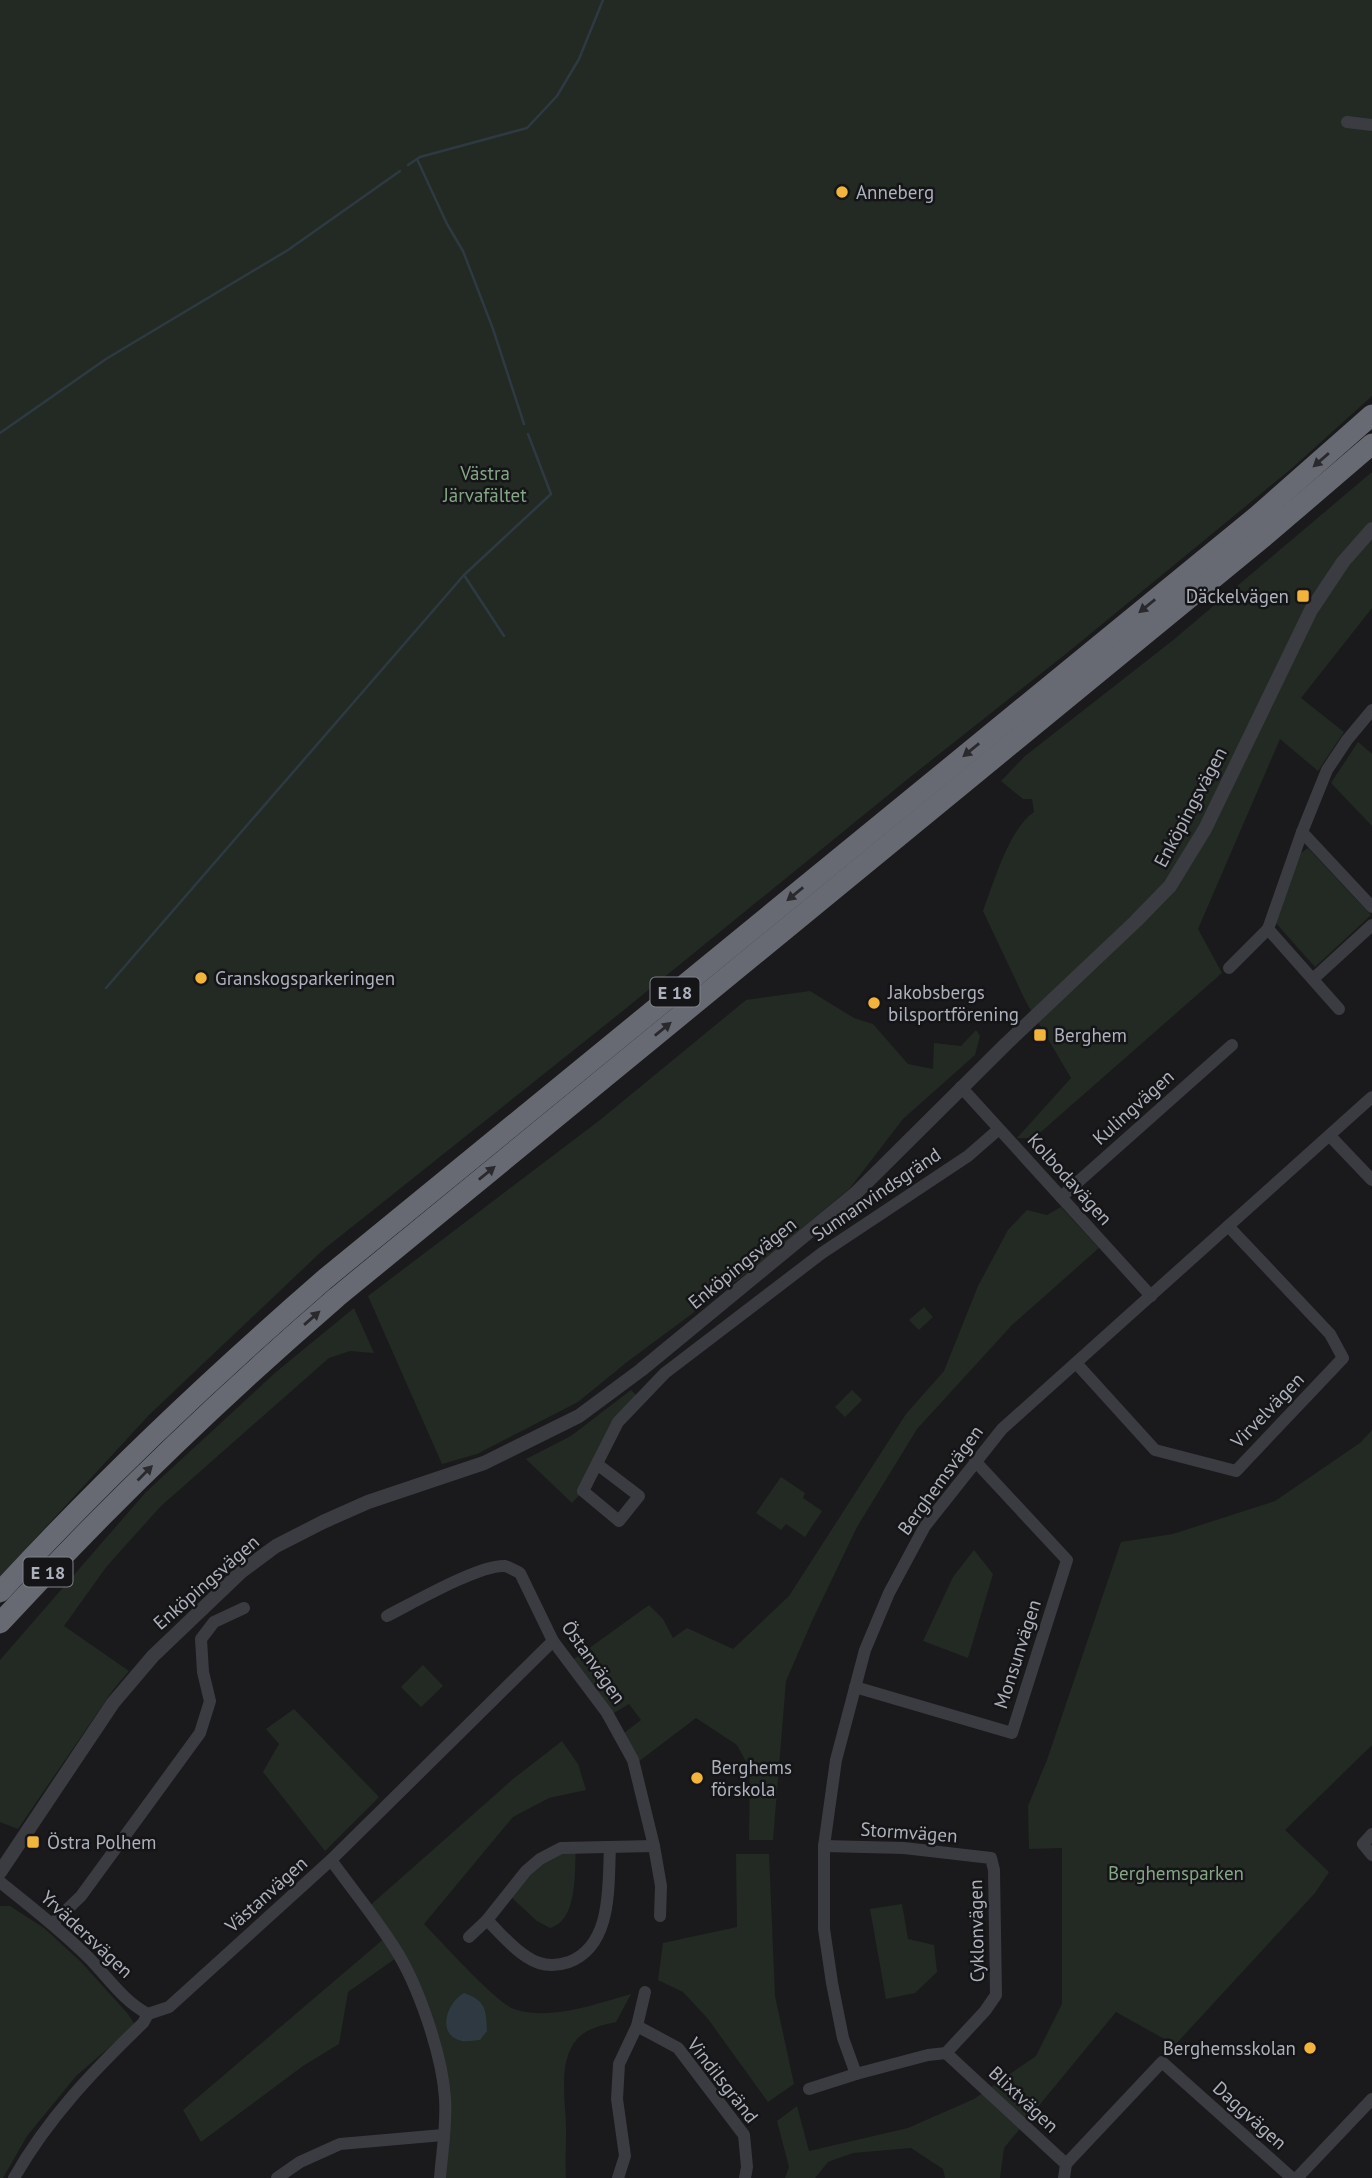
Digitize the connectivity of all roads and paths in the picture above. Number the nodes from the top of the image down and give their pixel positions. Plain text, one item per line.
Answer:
1 (1347, 122) dead end
2 (1372, 125) edge
3 (1372, 415) edge
4 (1372, 444) edge
5 (1372, 529) edge
6 (1372, 710) edge
7 (1302, 832) junction
8 (1372, 907) edge
9 (1372, 925) edge
10 (1268, 929) junction
11 (1229, 968) dead end
12 (1313, 979) junction
13 (1339, 1009) dead end
14 (1232, 1045) dead end
15 (961, 1087) junction
16 (1372, 1097) edge
17 (999, 1129) junction
18 (1330, 1136) junction
19 (1372, 1180) edge
20 (1061, 1197) junction
21 (1228, 1226) junction
22 (1151, 1296) junction
23 (1076, 1363) junction
24 (975, 1461) junction
25 (597, 1464) junction
26 (0, 1592) edge
27 (244, 1608) dead end
28 (387, 1616) dead end
29 (0, 1623) edge
30 (553, 1641) junction
31 (855, 1687) junction
32 (1372, 1834) edge
33 (654, 1846) junction
34 (824, 1846) junction
35 (610, 1847) junction
36 (1372, 1855) edge
37 (991, 1858) joint
38 (331, 1860) junction
39 (0, 1872) edge
40 (0, 1882) edge
41 (660, 1916) dead end
42 (487, 1920) junction
43 (52, 1924) junction
44 (469, 1937) dead end
45 (645, 1992) dead end
46 (148, 2014) junction
47 (637, 2026) junction
48 (946, 2053) junction
49 (856, 2074) junction
50 (809, 2089) dead end
51 (1372, 2099) edge
52 (443, 2135) junction
53 (1066, 2164) junction
54 (14, 2178) edge
55 (277, 2178) edge
56 (440, 2178) edge
57 (618, 2178) edge
58 (745, 2178) edge
59 (1063, 2178) edge
60 (1295, 2178) edge

1 - 2 street
3 -> 26 highway, E 18
29 -> 4 highway, E 18
5 - 15 street, Enköpingsvägen
6 - 7 street
7 - 8 street
7 - 10 street
9 - 12 street
10 - 11 street
10 - 12 street
12 - 13 street
14 - 20 street, Kulingvägen
15 - 17 street, Kolbodavägen
15 - 39 street, Enköpingsvägen
16 - 18 street, Berghemsvägen
17 - 20 street, Kolbodavägen
17 - 25 street, Sunnanvindsgränd
18 - 19 street
18 - 21 street, Berghemsvägen
20 - 22 street, Kolbodavägen
21 - 22 street, Berghemsvägen
21 - 23 street, Virvelvägen
22 - 23 street, Berghemsvägen
23 - 24 street, Berghemsvägen
24 - 31 street, Berghemsvägen
24 - 31 street, Monsunvägen
25 - 25 street, Sunnanvindsgränd
27 - 43 street
28 - 30 street, Östanvägen
30 - 33 street, Östanvägen
30 - 38 street, Västanvägen
31 - 34 street, Berghemsvägen
32 - 36 street
33 - 35 street
33 - 41 street, Östanvägen
34 - 37 street, Stormvägen
34 - 49 street, Berghemsvägen
35 - 42 street
35 - 42 street
37 - 48 street, Cyklonvägen
38 - 46 street, Västanvägen
38 - 52 street
40 - 43 street, Yrvädersvägen
42 - 44 street
43 - 46 street, Yrvädersvägen
45 - 47 street
46 - 54 street, Västanvägen
47 - 57 street
47 - 58 street, Vindilsgränd
48 - 49 street
48 - 53 street, Blixtvägen
49 - 50 street
51 - 60 street
52 - 55 street
52 - 56 street
53 - 59 street
53 - 60 street, Daggvägen

